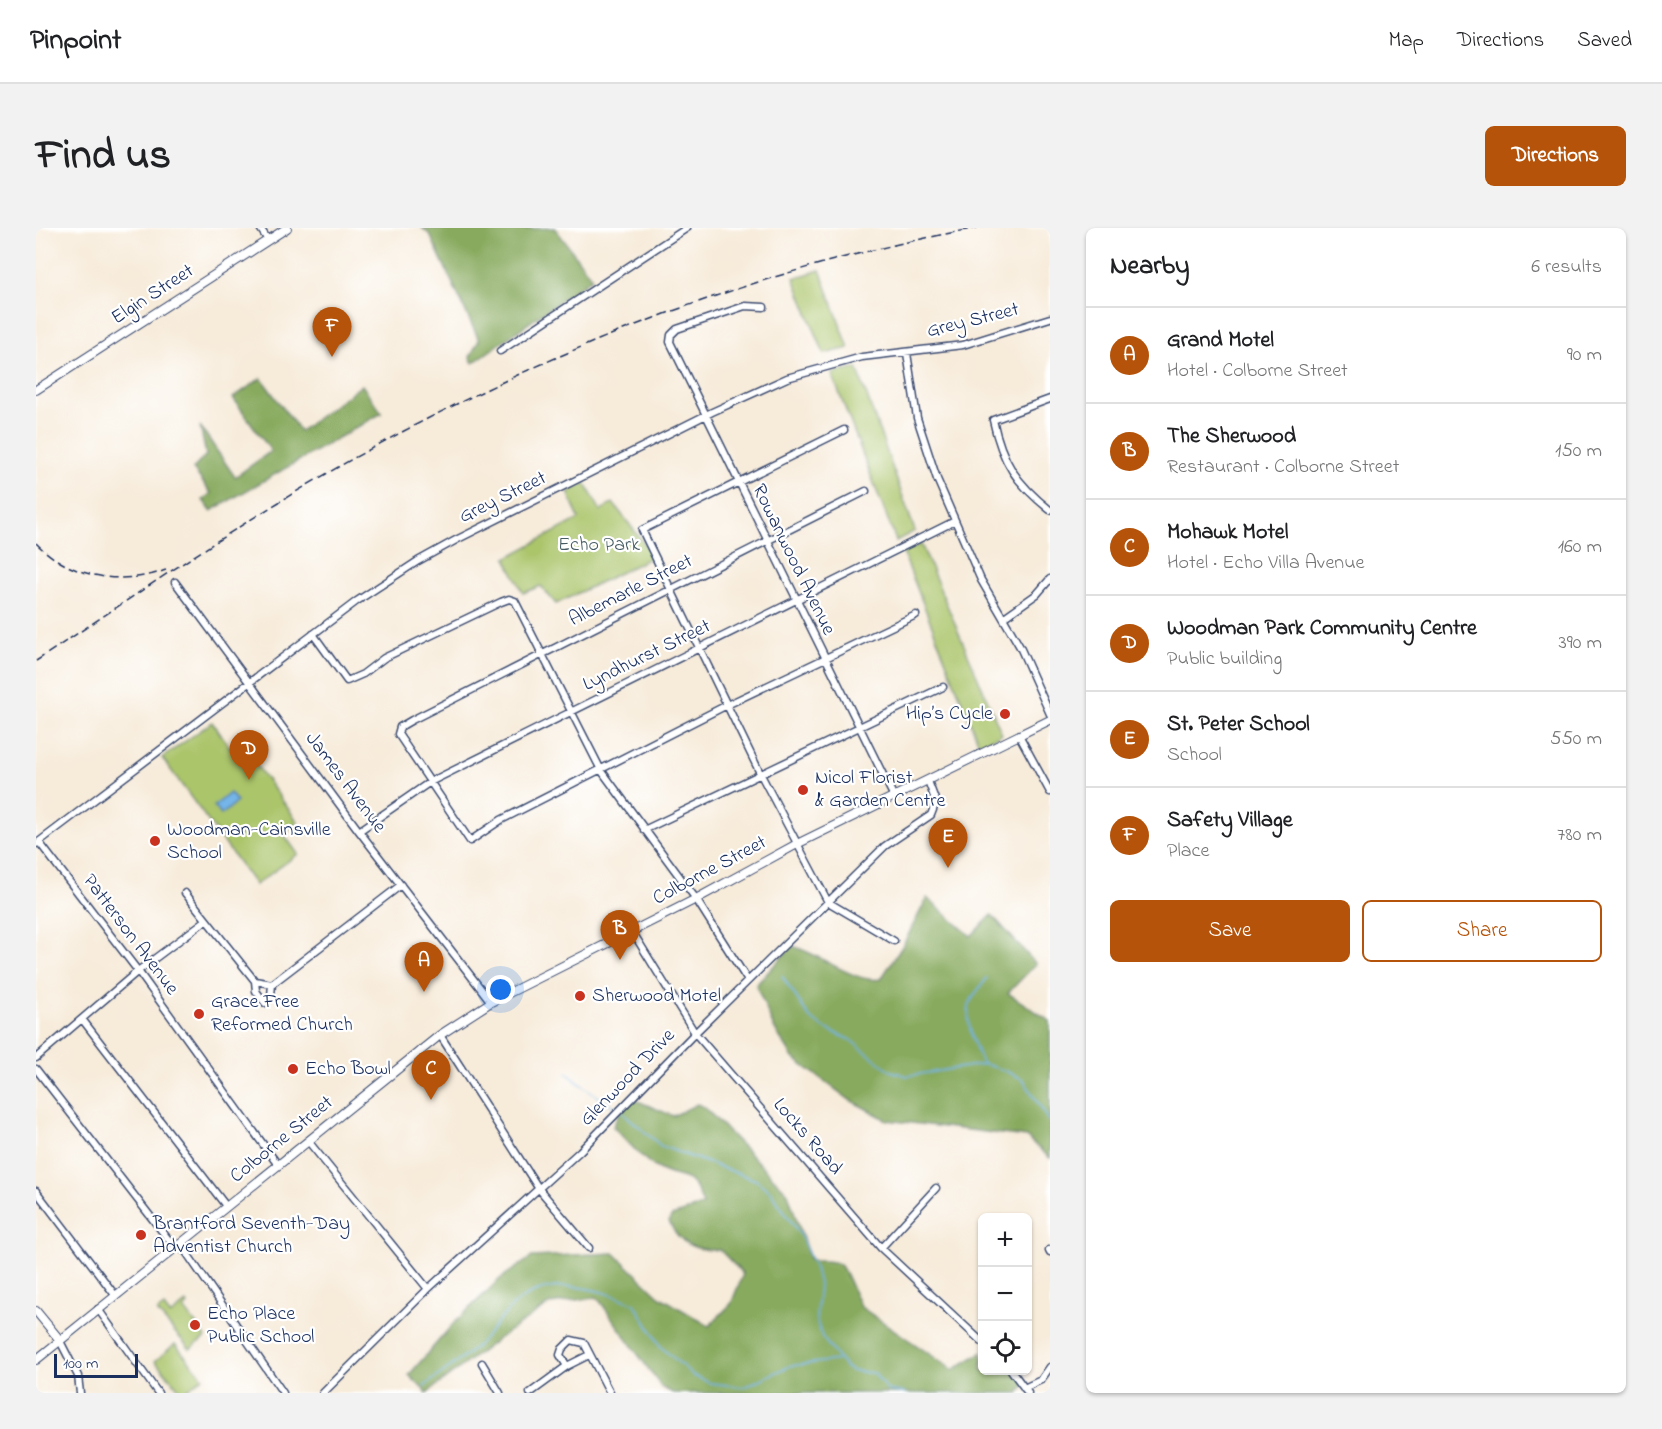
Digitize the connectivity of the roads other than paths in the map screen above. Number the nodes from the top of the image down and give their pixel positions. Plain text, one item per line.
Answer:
1 (260, 228) edge
2 (287, 228) edge
3 (687, 228) edge
4 (268, 240) junction
5 (764, 307) dead end
6 (1050, 318) edge
7 (500, 351) dead end
8 (907, 353) junction
9 (36, 390) edge
10 (1050, 399) edge
11 (707, 414) junction
12 (844, 430) dead end
13 (736, 483) junction
14 (866, 491) dead end
15 (1050, 510) edge
16 (955, 521) junction
17 (767, 542) junction
18 (1050, 579) edge
19 (175, 582) dead end
20 (672, 588) junction
21 (796, 601) junction
22 (916, 615) dead end
23 (1003, 618) junction
24 (313, 634) junction
25 (702, 648) junction
26 (542, 654) junction
27 (824, 658) junction
28 (249, 682) junction
29 (943, 687) dead end
30 (729, 704) junction
31 (572, 712) junction
32 (1050, 714) edge
33 (1050, 720) edge
34 (859, 728) junction
35 (1019, 735) junction
36 (601, 770) junction
37 (760, 773) junction
38 (928, 781) junction
39 (430, 782) junction
40 (1050, 792) edge
41 (894, 797) junction
42 (644, 830) junction
43 (359, 831) junction
44 (38, 843) edge
45 (797, 844) junction
46 (401, 885) junction
47 (185, 893) dead end
48 (696, 898) junction
49 (828, 902) junction
50 (206, 921) junction
51 (632, 931) junction
52 (894, 941) dead end
53 (138, 971) junction
54 (255, 981) junction
55 (748, 981) junction
56 (272, 984) junction
57 (491, 1002) junction
58 (82, 1019) junction
59 (695, 1033) junction
60 (440, 1035) junction
61 (36, 1059) edge
62 (36, 1070) edge
63 (308, 1140) junction
64 (278, 1165) junction
65 (936, 1188) dead end
66 (539, 1189) junction
67 (36, 1191) edge
68 (226, 1206) junction
69 (176, 1247) junction
70 (589, 1248) dead end
71 (881, 1248) junction
72 (428, 1289) junction
73 (115, 1295) junction
74 (98, 1309) junction
75 (36, 1311) edge
76 (978, 1338) edge
77 (59, 1339) junction
78 (590, 1355) junction
79 (39, 1358) edge
80 (482, 1363) dead end
81 (567, 1366) junction
82 (1050, 1367) edge
83 (1014, 1375) edge
84 (1024, 1391) edge
85 (80, 1393) edge
86 (158, 1393) edge
87 (283, 1393) edge
88 (323, 1393) edge
89 (500, 1393) edge
90 (530, 1393) edge
91 (610, 1393) edge

1 - 4 street
2 - 4 main road, Elgin Street
3 - 7 street
4 - 9 main road, Elgin Street
5 - 11 street, Rowanwood Avenue
6 - 8 street, Grey Street
8 - 11 street, Grey Street
8 - 16 street
10 - 15 street
11 - 13 street, Rowanwood Avenue
11 - 24 street, Grey Street
12 - 13 street
13 - 17 street, Rowanwood Avenue
13 - 20 street
14 - 17 street, Albemarle Street
16 - 21 street, Lyndhurst Street
16 - 23 street
17 - 20 street, Albemarle Street
17 - 21 street, Rowanwood Avenue
18 - 23 street
19 - 28 street, James Avenue
20 - 25 street
20 - 26 street, Albemarle Street
21 - 25 street, Lyndhurst Street
21 - 27 street, Rowanwood Avenue
22 - 27 street
23 - 32 street
24 - 26 street
24 - 28 street, Grey Street
25 - 30 street
25 - 31 street, Lyndhurst Street
26 - 31 street
26 - 39 street, Albemarle Street
27 - 30 street
27 - 34 street, Rowanwood Avenue
28 - 43 street, James Avenue
28 - 44 street, Grey Street
29 - 34 street
30 - 36 street
30 - 37 street
31 - 36 street
31 - 39 street, Lyndhurst Street
33 - 35 main road, Colborne Street
34 - 37 street
34 - 41 street, Rowanwood Avenue
35 - 38 main road, Colborne Street
35 - 40 street
36 - 39 street
36 - 42 street
37 - 42 street
37 - 45 street
38 - 41 main road, Colborne Street
38 - 49 street, Glenwood Drive
39 - 43 street, Lyndhurst Street
41 - 45 main road, Colborne Street
42 - 48 street
43 - 46 street, James Avenue
44 - 53 street, Patterson Avenue
45 - 48 main road, Colborne Street
45 - 49 street
46 - 56 street
46 - 57 street, James Avenue
47 - 50 street
48 - 51 main road, Colborne Street
48 - 55 street
49 - 52 street
49 - 55 street, Glenwood Drive
50 - 53 street
50 - 54 street
51 - 57 main road, Colborne Street
51 - 59 street, Locks Road
53 - 58 street
53 - 64 street, Patterson Avenue
54 - 56 street
54 - 56 street
55 - 59 street, Glenwood Drive
57 - 60 main road, Colborne Street
58 - 61 street
58 - 68 street
59 - 66 street, Glenwood Drive
59 - 71 street, Locks Road
60 - 63 main road, Colborne Street
60 - 66 street
62 - 69 street
63 - 64 main road, Colborne Street
63 - 72 street
64 - 68 main road, Colborne Street
65 - 71 street
66 - 70 street
66 - 72 street, Glenwood Drive
67 - 73 street
68 - 69 main road, Colborne Street
69 - 73 main road, Colborne Street
69 - 87 street
71 - 76 street, Locks Road
72 - 88 street, Glenwood Drive
73 - 74 main road, Colborne Street
74 - 77 main road, Colborne Street
74 - 86 street
75 - 77 main road
77 - 79 main road, Colborne Street
77 - 85 street
78 - 81 street
78 - 81 street
78 - 91 street
80 - 89 street
81 - 90 street
82 - 84 street
83 - 84 street

